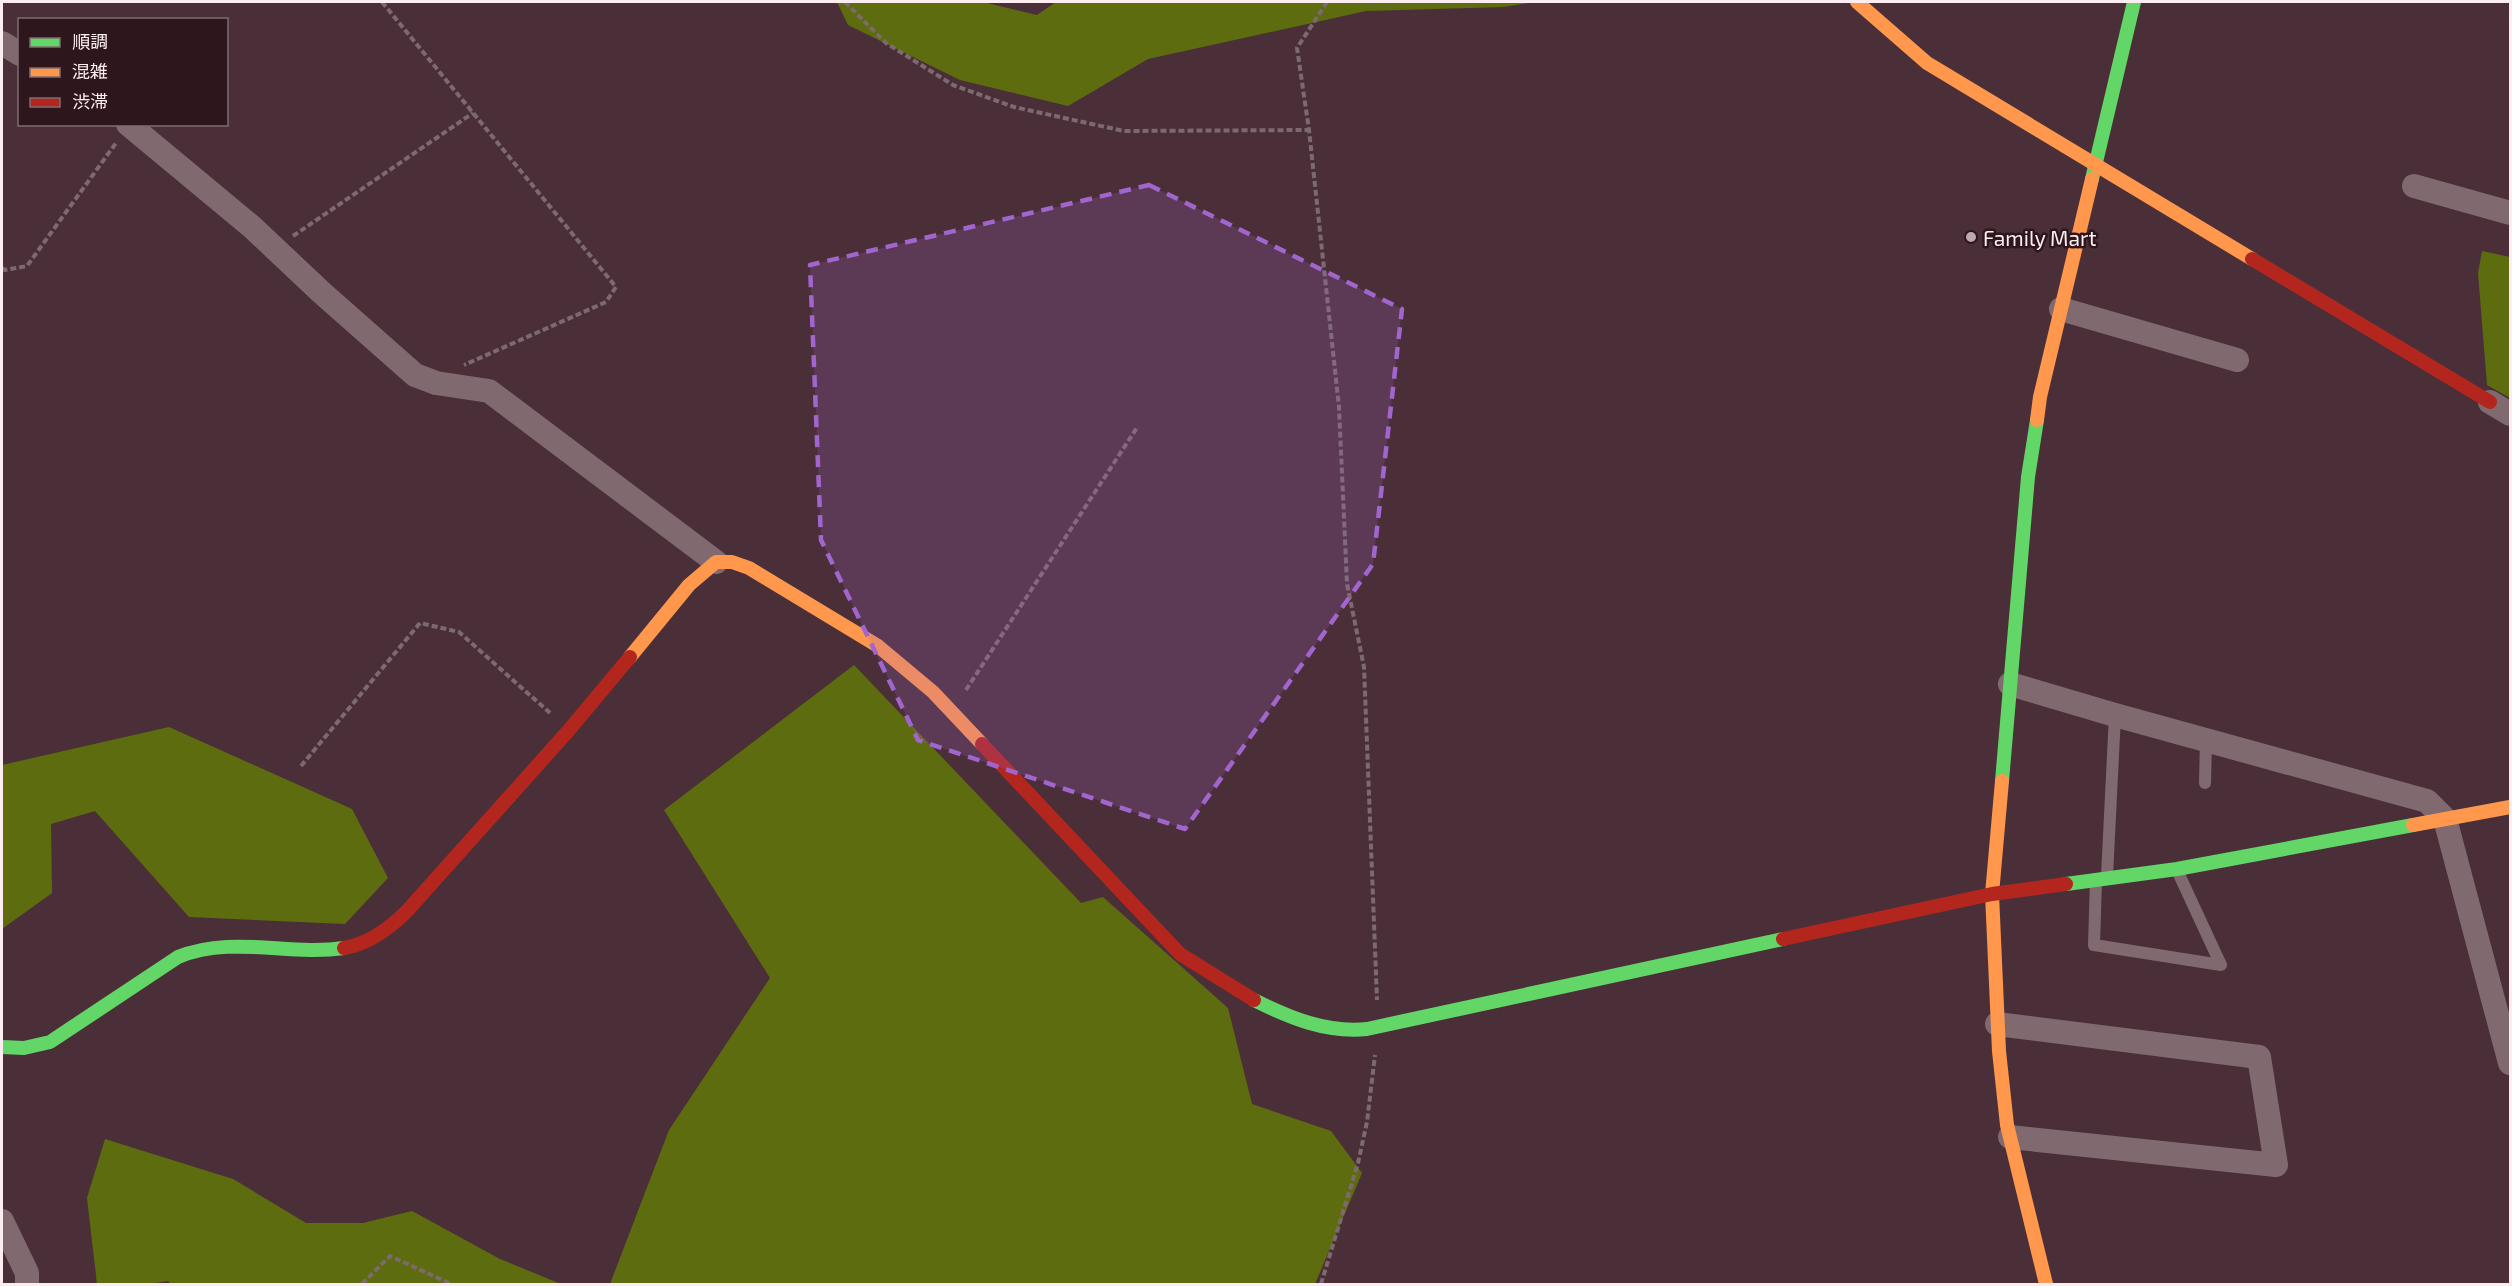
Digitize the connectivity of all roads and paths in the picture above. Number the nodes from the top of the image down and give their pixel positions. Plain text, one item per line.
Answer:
1 (382, 2) edge
2 (845, 2) edge
3 (1327, 2) edge
4 (1857, 2) edge
5 (2134, 2) edge
6 (2, 43) edge
7 (18, 53) edge
8 (473, 113) junction
9 (127, 126) edge
10 (129, 126) edge
11 (1309, 130) junction
12 (2095, 164) junction
13 (2414, 186) dead end
14 (2511, 213) edge
15 (275, 249) junction
16 (2, 268) edge
17 (2061, 309) junction
18 (2237, 360) dead end
19 (450, 385) junction
20 (2500, 408) edge
21 (1138, 426) dead end
22 (717, 562) junction
23 (2010, 684) junction
24 (952, 711) junction
25 (2115, 715) junction
26 (568, 730) junction
27 (2206, 740) junction
28 (301, 766) dead end
29 (2205, 783) dead end
30 (2511, 807) edge
31 (2445, 819) junction
32 (2176, 869) junction
33 (2102, 878) junction
34 (1992, 894) junction
35 (1997, 1024) junction
36 (1378, 1027) junction
37 (2, 1047) edge
38 (2511, 1063) edge
39 (2010, 1137) junction
40 (2, 1221) edge
41 (27, 1284) edge
42 (362, 1284) edge
43 (451, 1284) edge
44 (1321, 1284) edge
45 (2046, 1284) edge

1 - 8 path
2 - 11 path
3 - 11 path
4 - 12 street
5 - 12 street
6 - 7 street
8 - 15 path
8 - 19 path
9 - 16 path
10 - 15 street
11 - 36 path
12 - 17 street
12 - 20 street
13 - 14 street
15 - 19 street
17 - 18 street
17 - 23 street
19 - 22 street
21 - 24 path
22 - 24 street
22 - 26 street
23 - 25 street
23 - 34 street
24 - 36 street
25 - 27 street
25 - 33 lane
26 - 28 path
26 - 37 street
27 - 29 lane
27 - 31 street
30 - 31 street
31 - 32 street
31 - 38 street
32 - 33 street
32 - 33 lane
33 - 34 street
34 - 35 street
34 - 36 street
35 - 39 street
35 - 39 street
36 - 44 path
39 - 45 street
40 - 41 street
42 - 43 path

